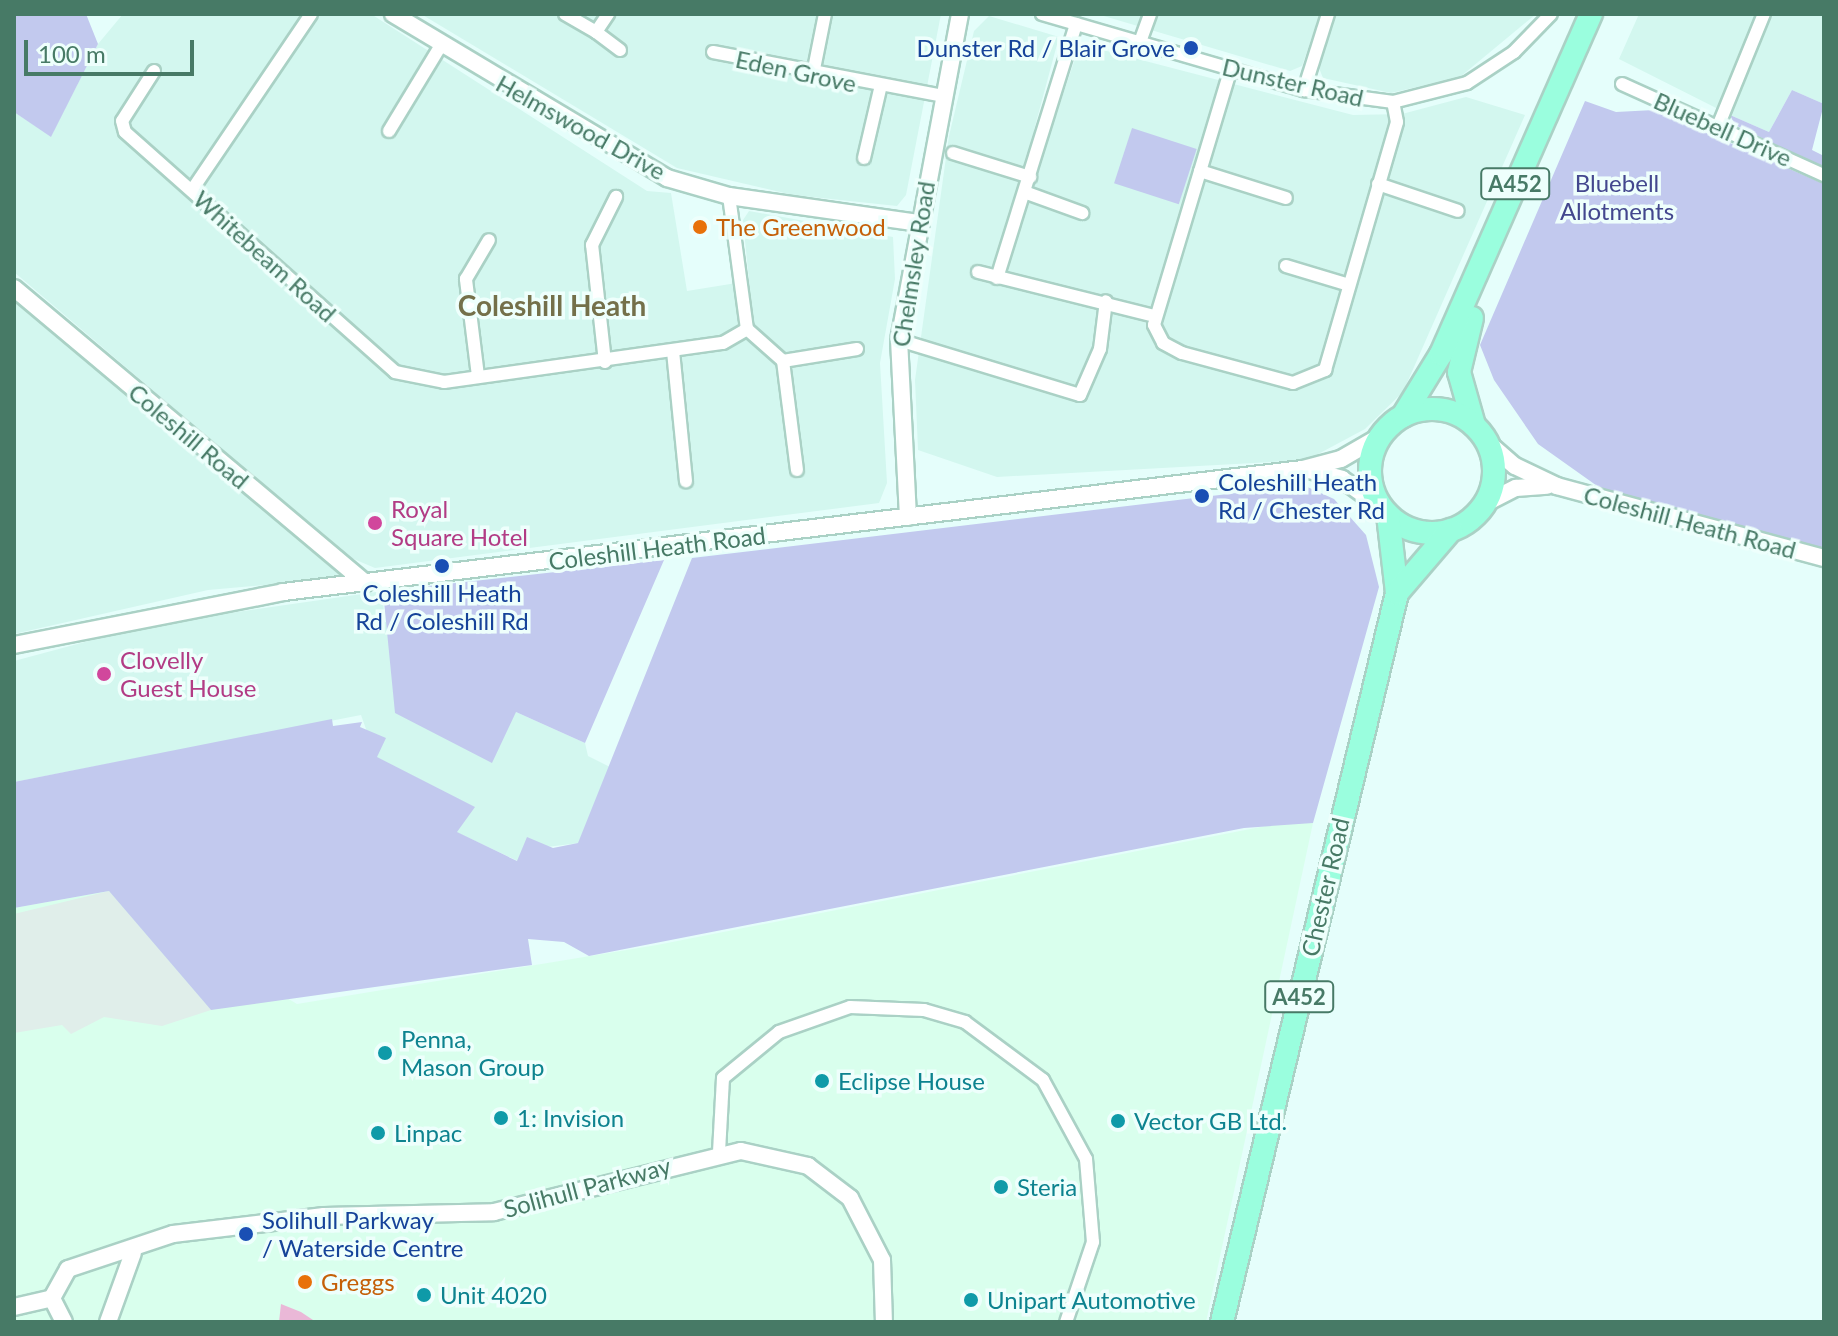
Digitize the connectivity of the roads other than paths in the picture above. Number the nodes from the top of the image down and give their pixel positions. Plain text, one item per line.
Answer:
1 (311, 14) edge
2 (393, 14) edge
3 (565, 14) edge
4 (608, 14) edge
5 (825, 14) edge
6 (960, 14) edge
7 (1042, 14) edge
8 (1150, 14) edge
9 (1328, 14) edge
10 (1551, 14) edge
11 (1591, 14) edge
12 (1602, 14) edge
13 (1764, 14) edge
14 (1063, 17) edge
15 (1076, 24) junction
16 (596, 32) junction
17 (1140, 42) junction
18 (441, 45) junction
19 (620, 50) dead end
20 (713, 52) dead end
21 (1231, 68) junction
22 (154, 71) dead end
23 (813, 74) junction
24 (1622, 84) dead end
25 (880, 89) junction
26 (1304, 90) junction
27 (943, 96) junction
28 (1393, 102) junction
29 (1719, 124) junction
30 (389, 131) dead end
31 (953, 153) dead end
32 (864, 158) dead end
33 (1200, 171) junction
34 (1824, 175) edge
35 (1030, 177) junction
36 (1378, 184) junction
37 (192, 190) junction
38 (1027, 193) junction
39 (729, 196) junction
40 (616, 197) dead end
41 (1286, 198) dead end
42 (1458, 211) dead end
43 (1082, 213) dead end
44 (918, 223) junction
45 (489, 240) dead end
46 (1286, 266) dead end
47 (978, 272) dead end
48 (997, 278) junction
49 (1349, 285) junction
50 (14, 288) edge
51 (1106, 301) junction
52 (1154, 316) junction
53 (747, 329) junction
54 (899, 340) junction
55 (857, 349) dead end
56 (673, 351) junction
57 (783, 361) junction
58 (605, 362) junction
59 (478, 376) junction
60 (1403, 416) junction
61 (1480, 433) junction
62 (1379, 437) junction
63 (1303, 469) junction
64 (797, 470) dead end
65 (686, 481) dead end
66 (1557, 486) junction
67 (1484, 504) junction
68 (1384, 511) junction
69 (908, 517) junction
70 (1451, 530) junction
71 (1824, 558) edge
72 (365, 583) junction
73 (1397, 593) junction
74 (14, 645) edge
75 (719, 1152) junction
76 (134, 1251) junction
77 (94, 1265) junction
78 (119, 1294) junction
79 (14, 1307) edge
80 (53, 1309) edge
81 (64, 1322) edge
82 (108, 1322) edge
83 (884, 1322) edge
84 (1066, 1322) edge
85 (1222, 1322) edge

1 - 37 street
2 - 18 street, Helmswood Drive
3 - 16 street
4 - 16 street
5 - 23 street
6 - 27 street, Chelmsley Road
7 - 14 street, Dunster Road
8 - 17 street
9 - 26 street
10 - 28 street, Dunster Road
11 - 60 highway, A452
12 - 61 highway, A452
13 - 29 street
14 - 15 street, Dunster Road
15 - 17 street, Dunster Road
15 - 35 street
16 - 19 street
17 - 21 street, Dunster Road
18 - 30 street
18 - 39 street, Helmswood Drive
20 - 23 street, Eden Grove
21 - 26 street, Dunster Road
21 - 33 street
22 - 37 street, Whitebeam Road
23 - 25 street, Eden Grove
24 - 29 street, Bluebell Drive
25 - 27 street, Eden Grove
25 - 32 street, Eden Grove
26 - 28 street, Dunster Road
27 - 44 street, Chelmsley Road
28 - 36 street
29 - 34 street, Bluebell Drive
31 - 35 street
33 - 41 street
33 - 52 street
35 - 38 street
36 - 42 street
36 - 49 street
37 - 59 street, Whitebeam Road
38 - 43 street
38 - 48 street
39 - 44 street, Helmswood Drive
39 - 53 street
40 - 58 street
44 - 54 street, Chelmsley Road
45 - 59 street
46 - 49 street
47 - 48 street
48 - 51 street
49 - 52 street
50 - 72 street, Coleshill Road
51 - 52 street
51 - 54 street
53 - 56 street, Whitebeam Road
53 - 57 street
54 - 69 street, Chelmsley Road
55 - 57 street
56 - 58 street, Whitebeam Road
56 - 65 street
57 - 64 street
58 - 59 street, Whitebeam Road
60 - 61 highway
60 - 62 highway
61 - 66 street, Coleshill Heath Road
61 - 67 highway
62 - 63 street, Coleshill Heath Road
62 - 68 highway
63 - 68 street, Coleshill Heath Road
63 - 69 street, Coleshill Heath Road
66 - 67 street, Coleshill Heath Road
66 - 71 street, Coleshill Heath Road
67 - 70 highway
68 - 70 highway
68 - 73 highway, Chester Road / A452
69 - 72 street, Coleshill Heath Road
70 - 73 highway, Chester Road / A452
72 - 74 street, Coleshill Heath Road
73 - 85 highway, Chester Road / A452
75 - 76 street, Solihull Parkway
75 - 83 street, Solihull Parkway
75 - 84 street
76 - 77 street, Solihull Parkway
76 - 78 street
77 - 78 street
77 - 80 street, Solihull Parkway
78 - 82 street
79 - 80 street
80 - 81 street

